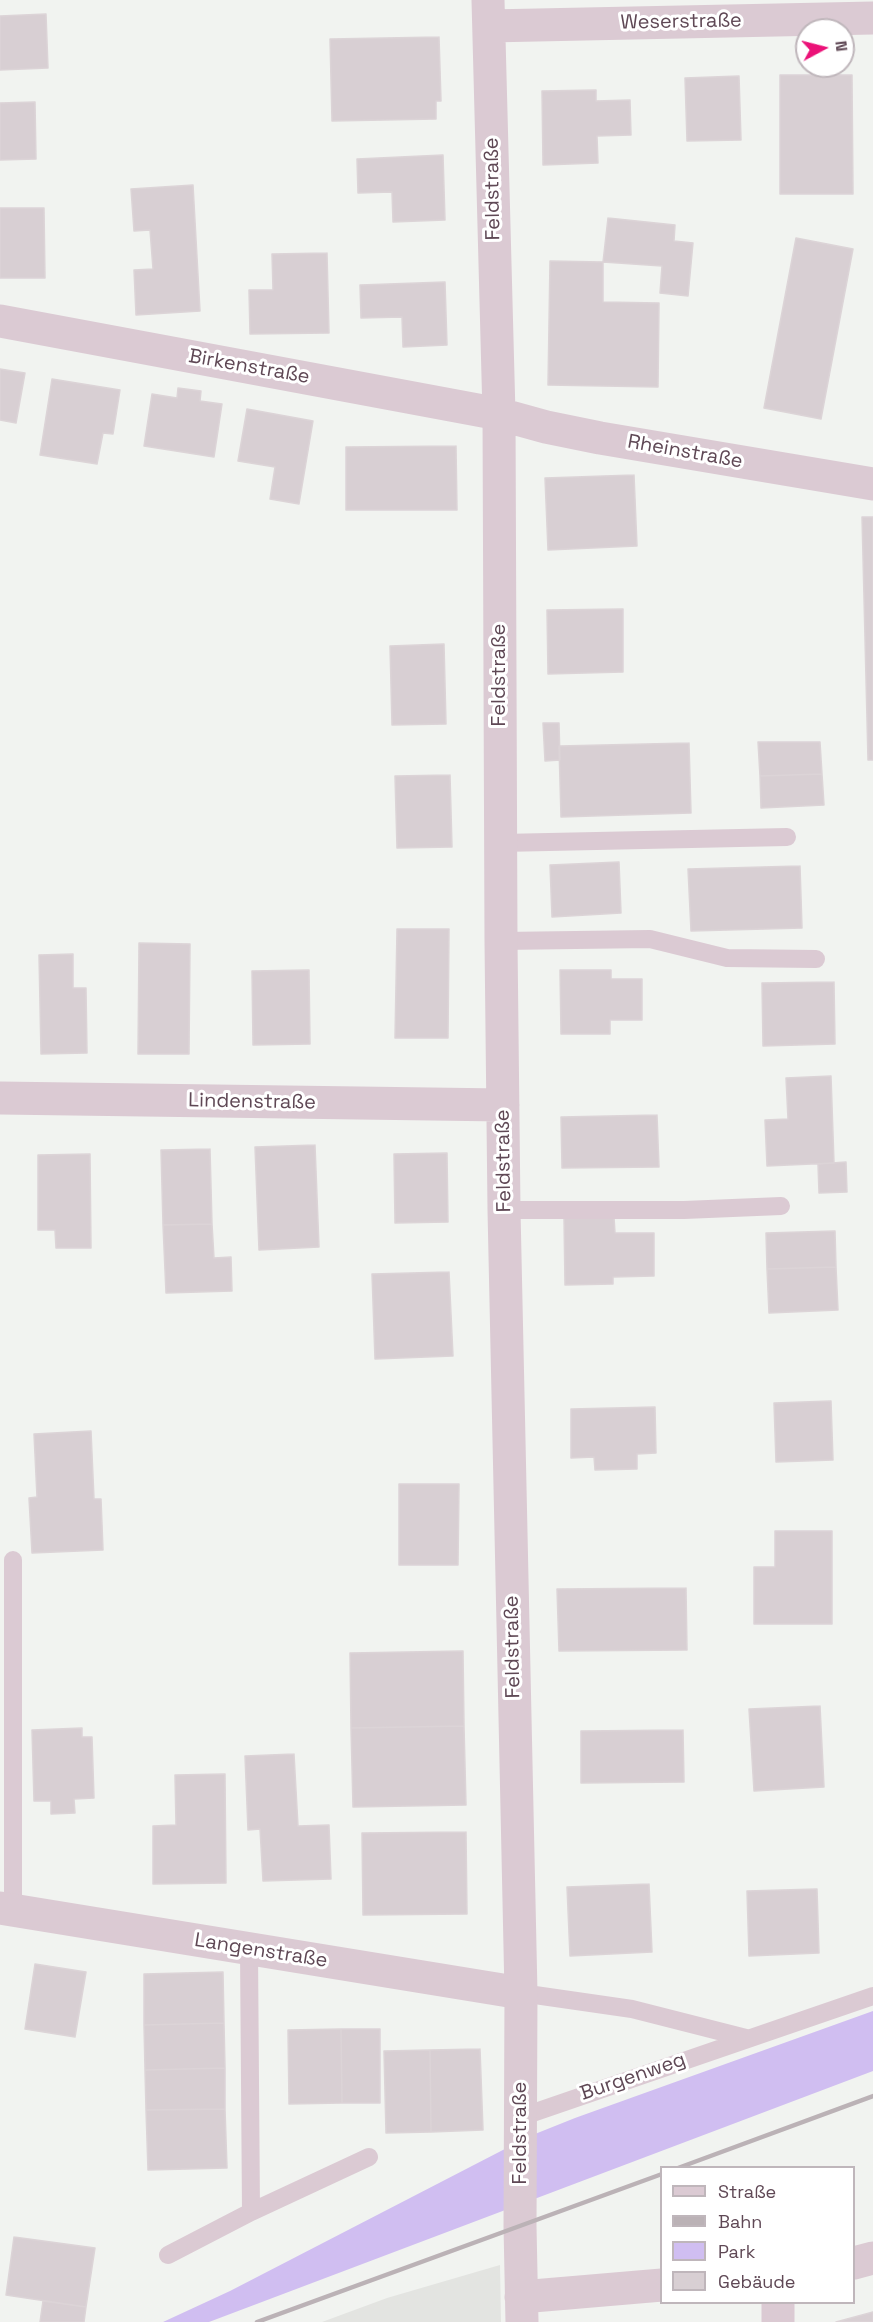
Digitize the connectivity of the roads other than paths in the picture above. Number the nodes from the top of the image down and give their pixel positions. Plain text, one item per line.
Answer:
1 (489, 13) edge
2 (873, 18) edge
3 (0, 321) edge
4 (499, 414) junction
5 (873, 484) edge
6 (787, 837) dead end
7 (501, 843) junction
8 (501, 941) junction
9 (816, 959) dead end
10 (0, 1098) edge
11 (503, 1106) junction
12 (781, 1206) dead end
13 (504, 1210) junction
14 (13, 1560) dead end
15 (6, 1910) edge
16 (249, 1950) junction
17 (521, 1993) junction
18 (873, 1996) edge
19 (746, 2038) junction
20 (521, 2116) junction
21 (369, 2157) dead end
22 (251, 2212) junction
23 (168, 2255) dead end
24 (873, 2258) edge
25 (855, 2263) edge
26 (660, 2285) edge
27 (778, 2304) edge
28 (521, 2309) edge
29 (778, 2322) edge

1 - 2 street, Weserstraße
1 - 4 street, Feldstraße
3 - 4 street, Birkenstraße
4 - 5 street, Rheinstraße
4 - 7 street, Feldstraße
6 - 7 lane
7 - 8 street, Feldstraße
8 - 9 lane
8 - 11 street, Feldstraße
10 - 11 street, Lindenstraße
11 - 13 street, Feldstraße
12 - 13 lane
13 - 17 street, Feldstraße
14 - 15 lane
15 - 16 street, Langenstraße
16 - 17 street, Langenstraße
16 - 22 lane
17 - 19 lane, Burgenweg
17 - 20 street, Feldstraße
18 - 19 lane, Burgenweg
19 - 20 lane, Burgenweg
20 - 28 street, Feldstraße
21 - 22 lane
22 - 23 lane
24 - 25 street
26 - 28 street
27 - 29 street

